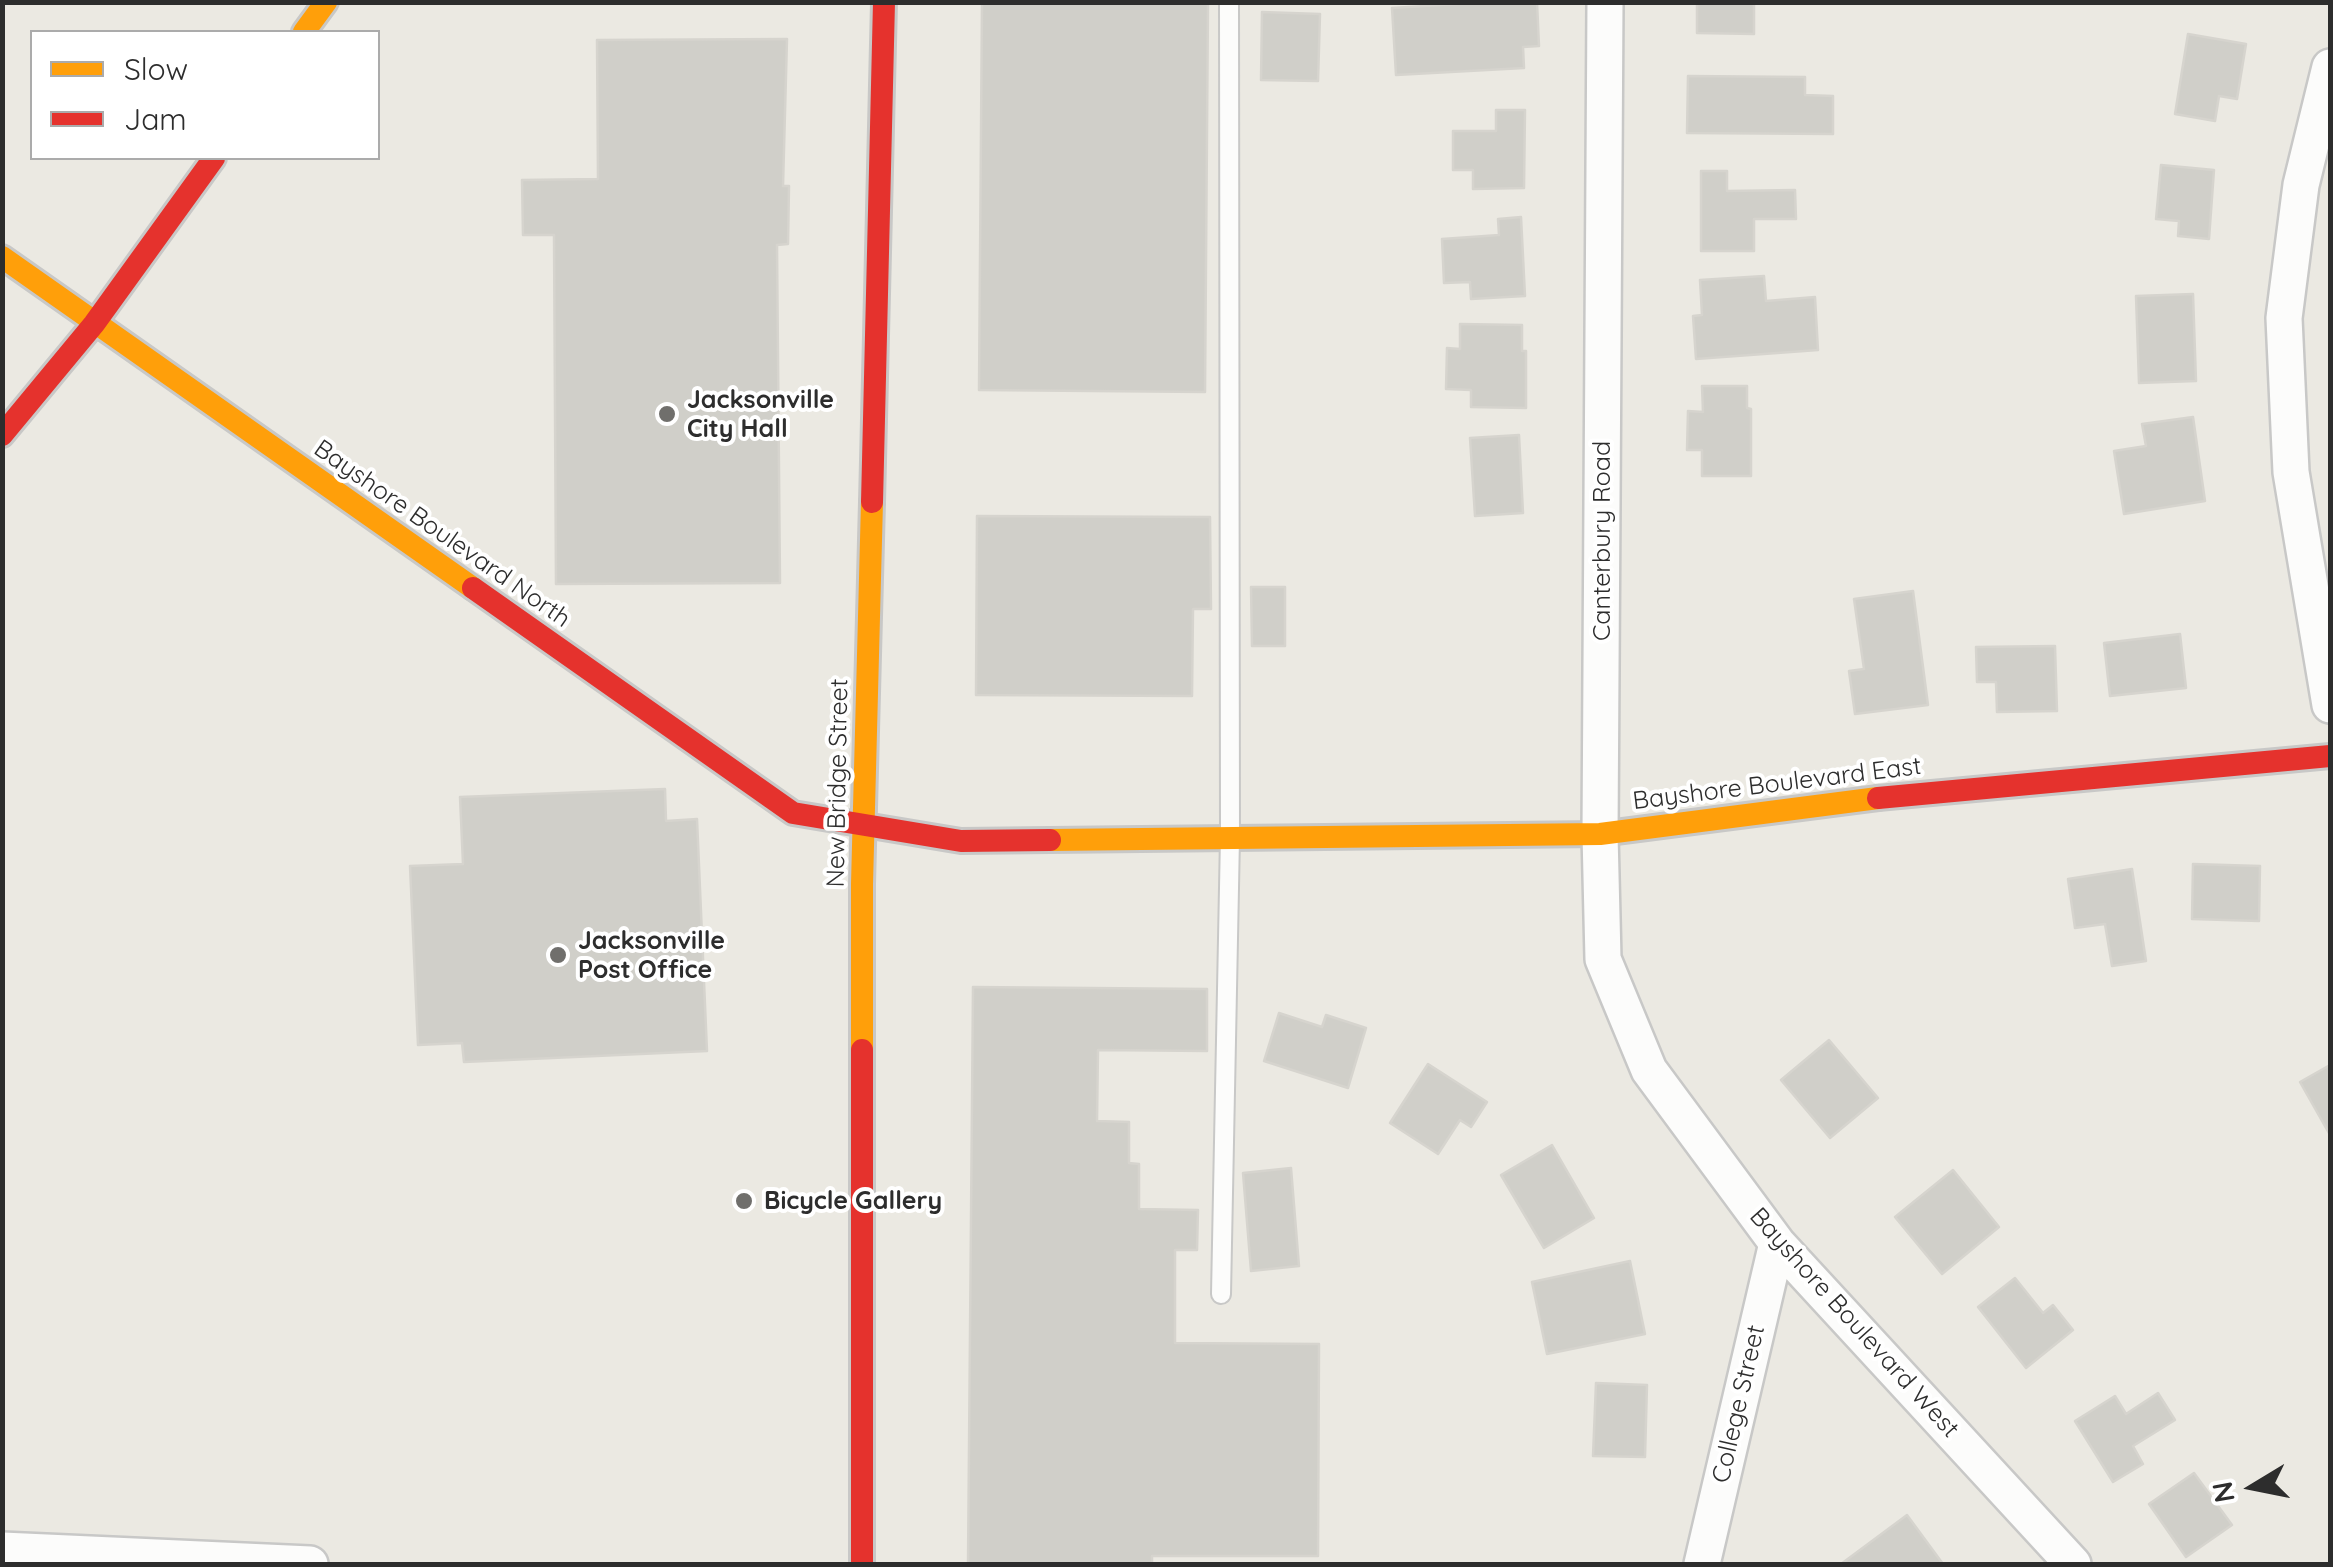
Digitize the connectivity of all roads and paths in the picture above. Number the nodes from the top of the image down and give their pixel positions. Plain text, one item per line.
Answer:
1 (326, 2) edge
2 (884, 2) edge
3 (1229, 2) edge
4 (1605, 2) edge
5 (305, 30) edge
6 (2330, 66) edge
7 (213, 160) edge
8 (2, 257) edge
9 (94, 324) junction
10 (2, 434) edge
11 (2330, 705) edge
12 (2330, 756) edge
13 (864, 826) junction
14 (1600, 834) junction
15 (1230, 837) junction
16 (1648, 1070) joint
17 (1777, 1243) junction
18 (1221, 1294) dead end
19 (2, 1550) edge
20 (287, 1564) edge
21 (862, 1564) edge
22 (1702, 1564) edge
23 (2072, 1564) edge

1 - 5 street
2 - 13 street, New Bridge Street
3 - 15 lane
4 - 14 street, Canterbury Road
6 - 11 street
7 - 9 street
8 - 9 street, Bayshore Boulevard North
9 - 10 street
9 - 13 street, Bayshore Boulevard North
12 - 14 street, Bayshore Boulevard East
13 - 15 street
13 - 21 street, New Bridge Street
14 - 15 street, Bayshore Boulevard East
14 - 16 street, Canterbury Road
15 - 18 lane
16 - 17 street, Bayshore Boulevard West
17 - 22 street, College Street
17 - 23 street, Bayshore Boulevard West
19 - 20 street

